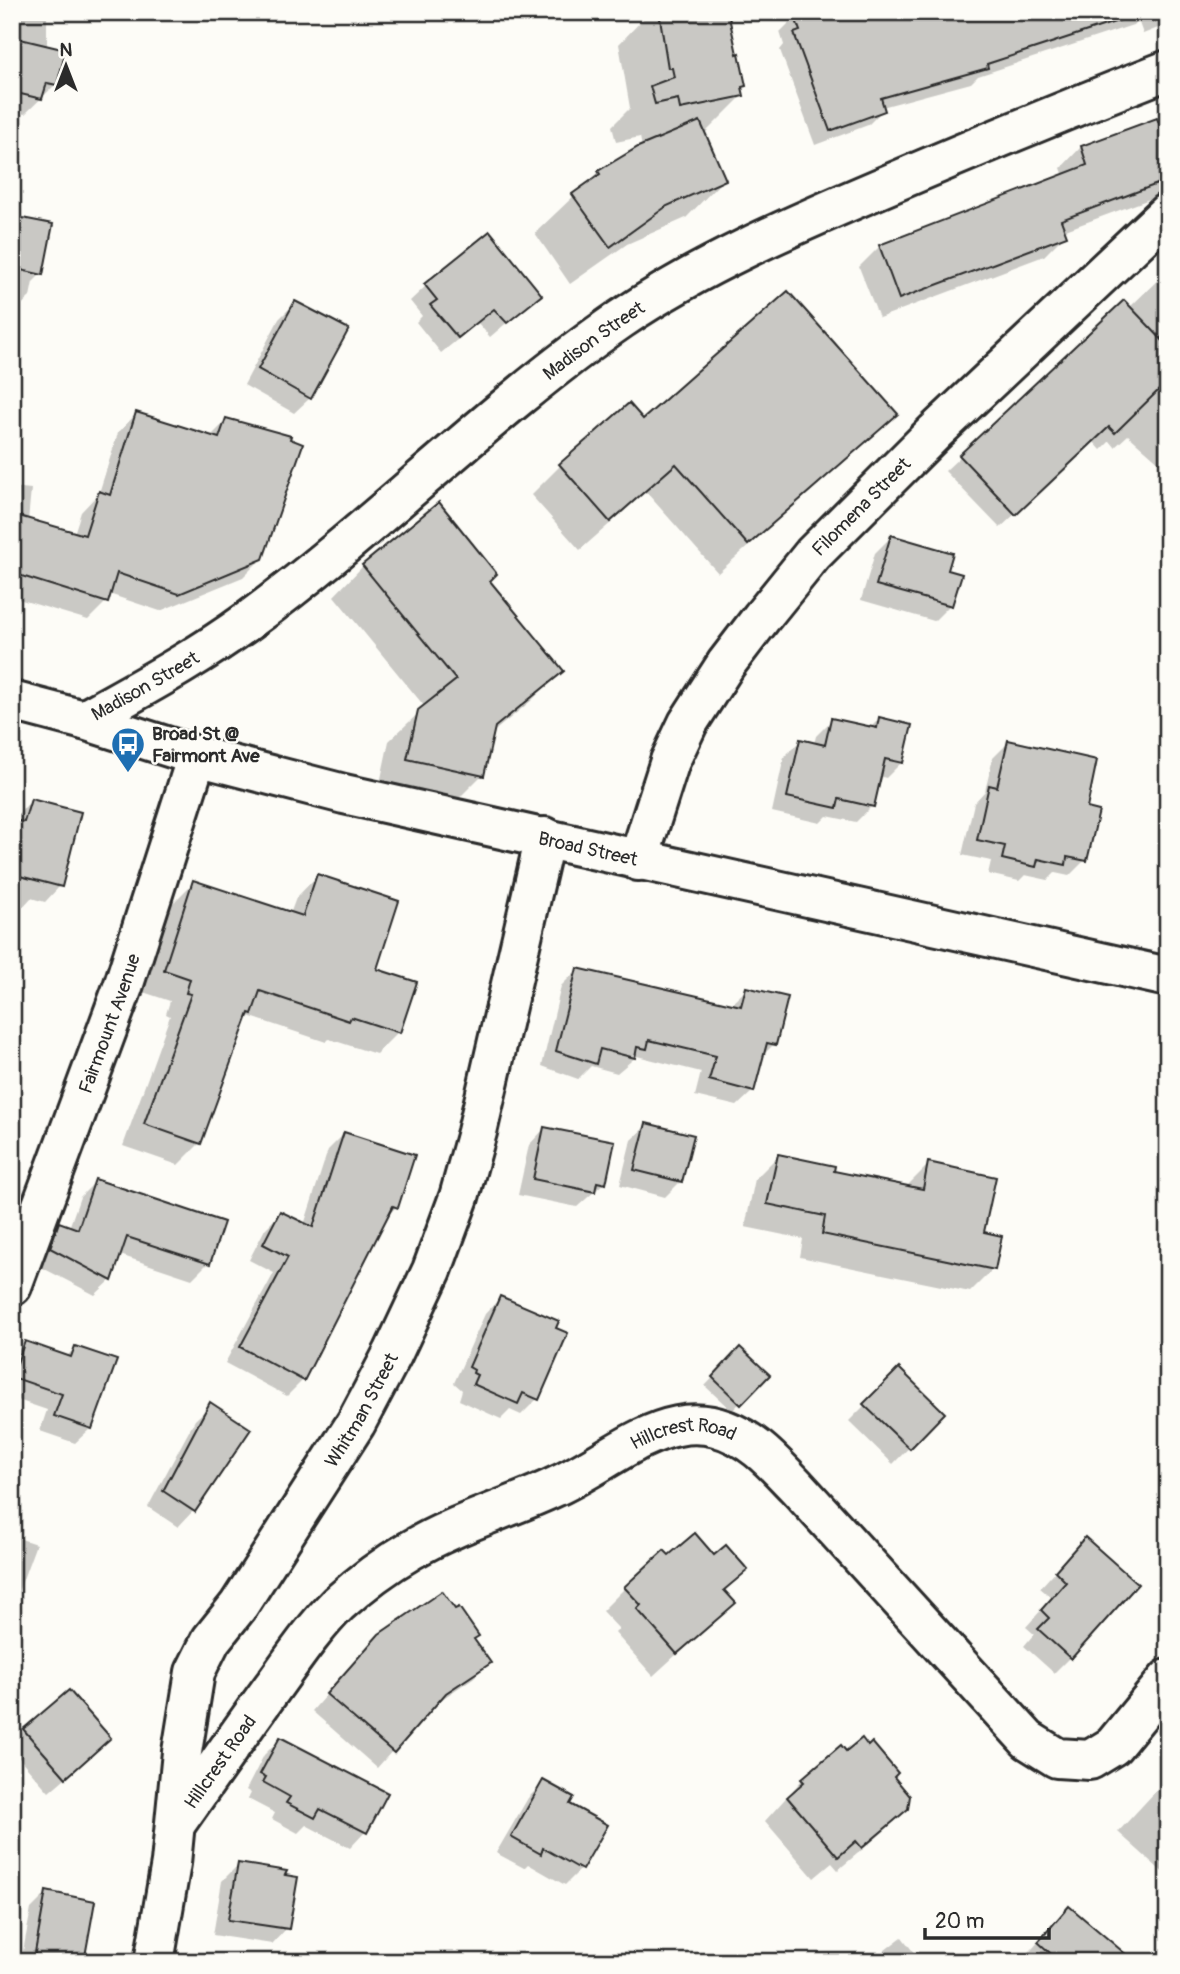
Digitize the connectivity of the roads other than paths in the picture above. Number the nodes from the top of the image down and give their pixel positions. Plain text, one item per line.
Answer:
1 (1168, 69) edge
2 (1168, 212) edge
3 (12, 701) edge
4 (84, 720) junction
5 (197, 757) junction
6 (545, 838) junction
7 (638, 861) junction
8 (1168, 977) edge
9 (12, 1286) edge
10 (1168, 1679) edge
11 (177, 1822) junction
12 (154, 1962) edge

1 - 4 street, Madison Street
2 - 7 street, Filomena Street
3 - 4 street, Broad Street
4 - 5 street, Broad Street
5 - 6 street, Broad Street
5 - 9 street, Fairmount Avenue
6 - 7 street, Broad Street
6 - 11 street, Whitman Street
7 - 8 street, Broad Street
10 - 11 street, Hillcrest Road
11 - 12 street, Whitman Street

